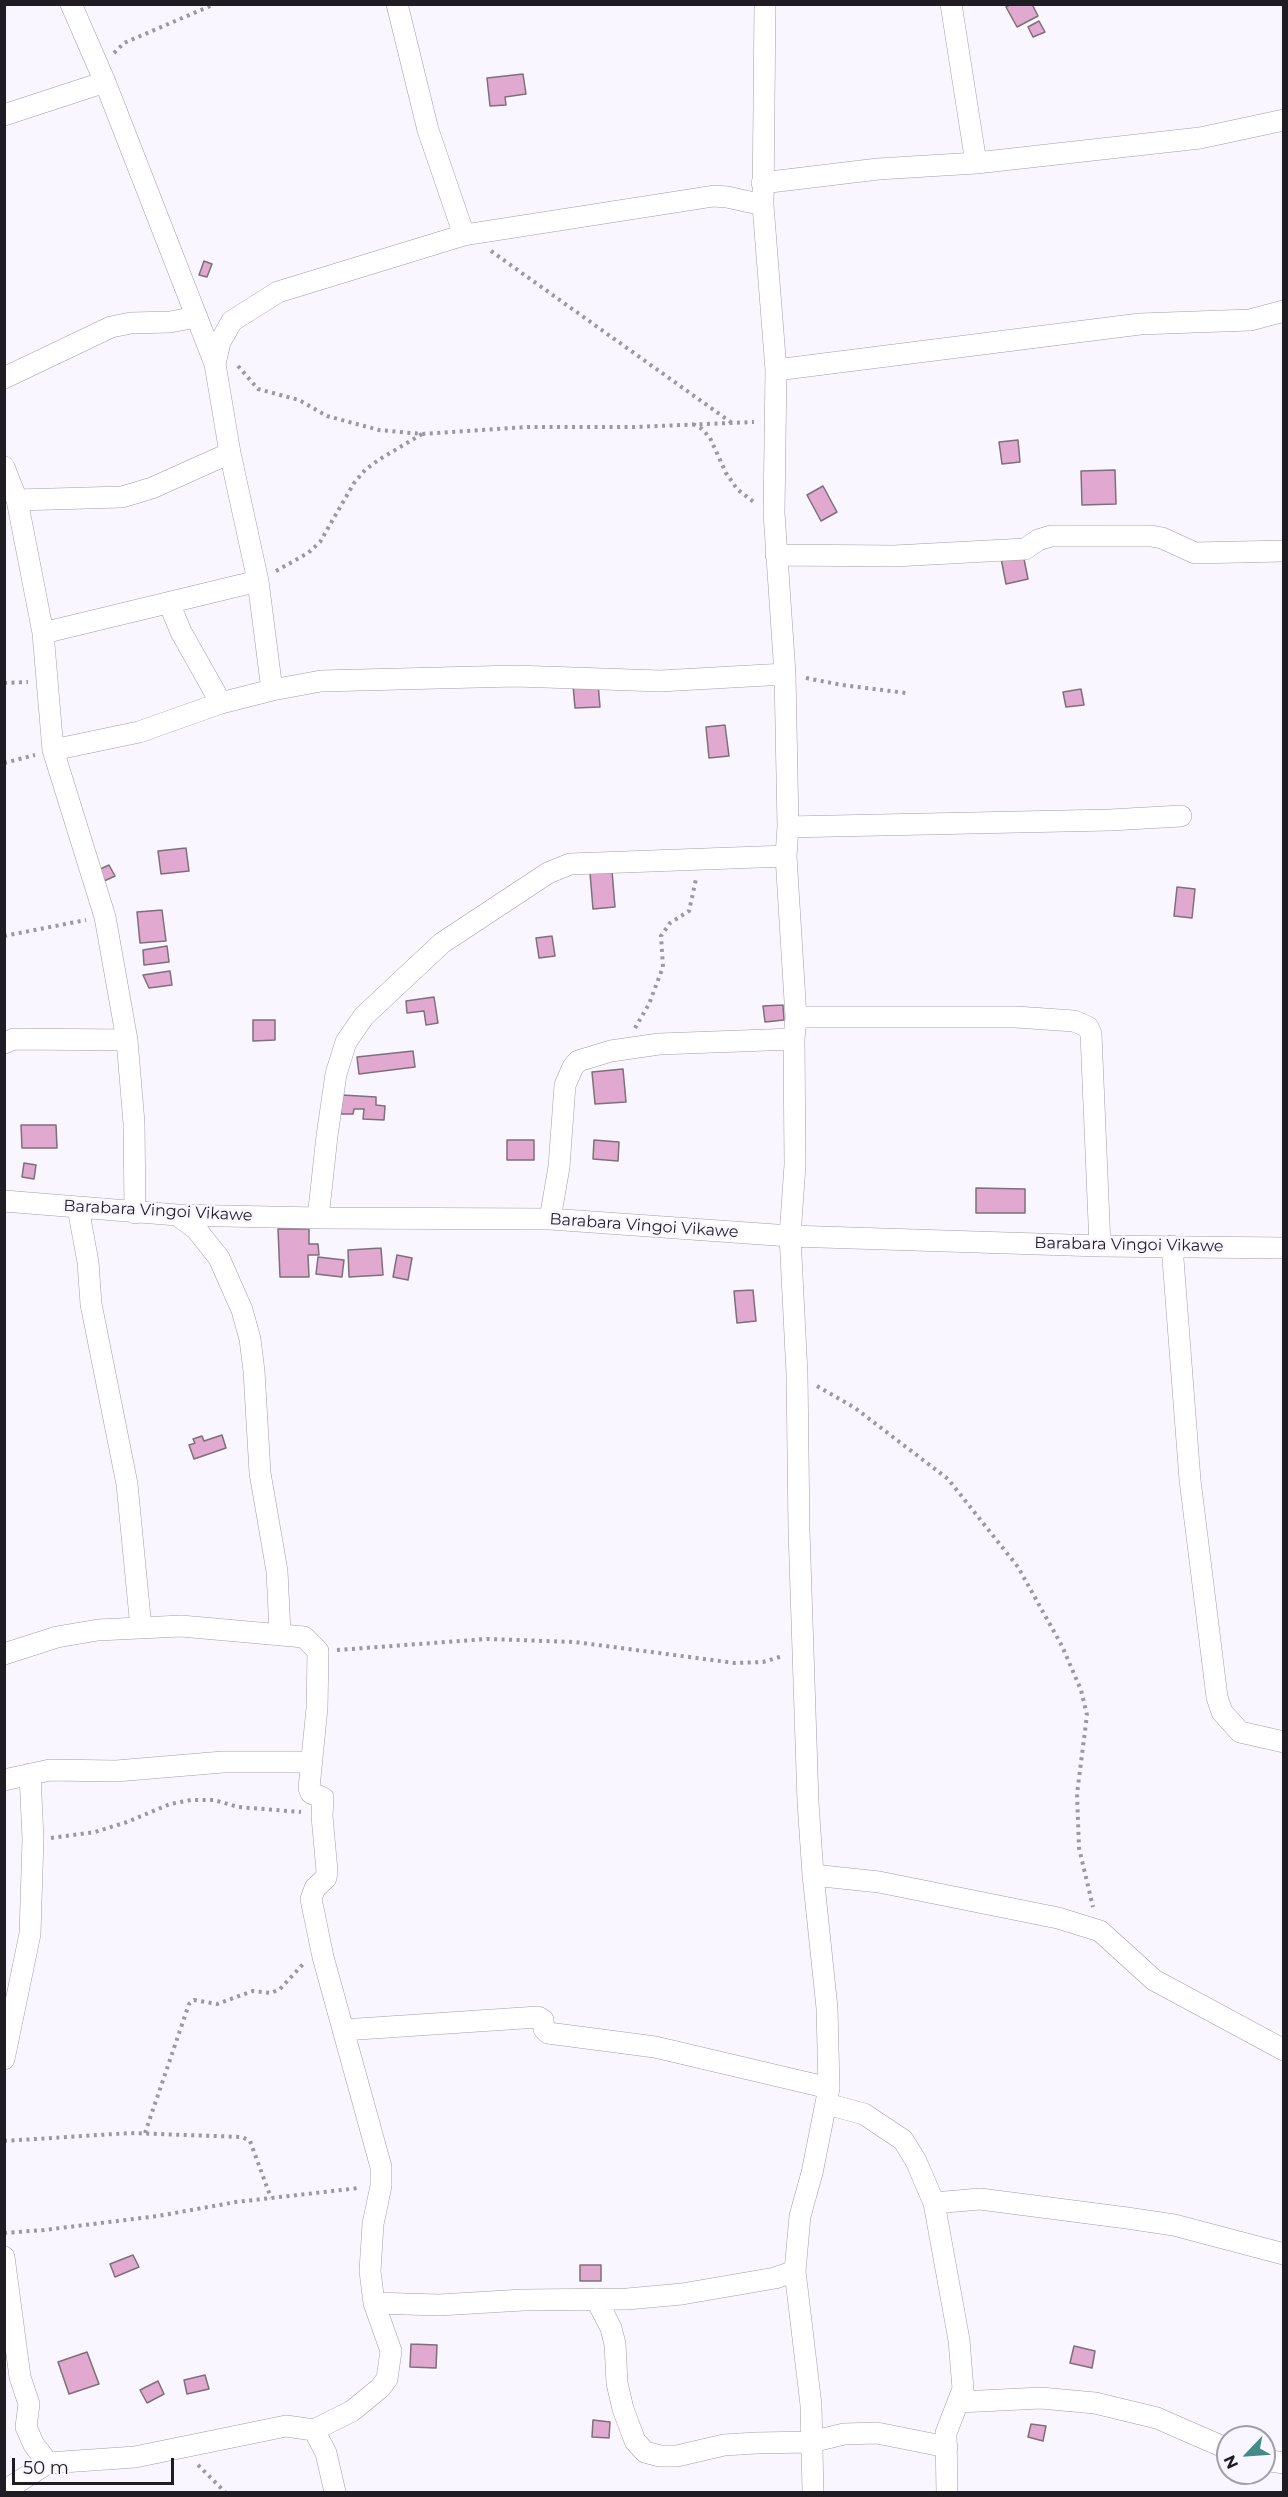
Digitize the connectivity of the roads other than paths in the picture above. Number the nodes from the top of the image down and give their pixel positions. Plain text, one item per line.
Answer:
1 (71, 4) edge
2 (397, 4) edge
3 (751, 4) edge
4 (765, 4) edge
5 (951, 4) edge
6 (765, 42) junction
7 (105, 82) junction
8 (4, 115) edge
9 (1284, 120) edge
10 (976, 164) junction
11 (762, 183) junction
12 (763, 206) junction
13 (464, 235) junction
14 (1284, 311) edge
15 (196, 317) junction
16 (215, 364) junction
17 (776, 370) junction
18 (4, 378) edge
19 (230, 453) junction
20 (4, 467) edge
21 (17, 500) junction
22 (1284, 551) edge
23 (776, 555) junction
24 (258, 581) junction
25 (169, 603) junction
26 (43, 633) junction
27 (785, 674) junction
28 (272, 690) junction
29 (221, 703) junction
30 (53, 750) junction
31 (1181, 816) dead end
32 (788, 827) junction
33 (786, 856) junction
34 (796, 1017) junction
35 (794, 1039) junction
36 (127, 1040) junction
37 (4, 1043) edge
38 (4, 1201) edge
39 (78, 1208) junction
40 (135, 1213) junction
41 (177, 1215) junction
42 (318, 1218) junction
43 (550, 1219) junction
44 (790, 1236) junction
45 (1100, 1246) junction
46 (1172, 1246) junction
47 (1284, 1248) edge
48 (141, 1628) junction
49 (280, 1633) junction
50 (4, 1654) edge
51 (1284, 1742) edge
52 (311, 1762) junction
53 (30, 1774) junction
54 (4, 1780) edge
55 (813, 1875) junction
56 (343, 2030) junction
57 (1284, 2050) edge
58 (4, 2059) edge
59 (828, 2096) junction
60 (934, 2203) junction
61 (1284, 2254) edge
62 (4, 2257) edge
63 (795, 2271) junction
64 (596, 2299) junction
65 (374, 2303) junction
66 (960, 2402) junction
67 (314, 2430) junction
68 (811, 2442) junction
69 (1216, 2444) edge
70 (947, 2447) junction
71 (48, 2463) junction
72 (4, 2491) edge
73 (334, 2493) edge
74 (813, 2493) edge
75 (947, 2493) edge

1 - 7 street
2 - 13 street
3 - 6 street
4 - 6 street
5 - 10 street
6 - 11 street
7 - 8 street
7 - 15 street
9 - 10 street
10 - 11 street
11 - 12 street
12 - 13 street
12 - 17 street
13 - 16 street
14 - 17 street
15 - 16 street
15 - 18 street
16 - 19 street
17 - 23 street
19 - 21 street
19 - 24 street
20 - 21 street
21 - 26 street
22 - 23 street
23 - 27 street
24 - 25 street
24 - 28 street
25 - 26 street
25 - 29 street
26 - 30 street
27 - 28 street
27 - 32 street
28 - 29 street
29 - 30 street
30 - 36 street
31 - 32 street
32 - 33 street
33 - 34 street
33 - 42 street
34 - 35 street
34 - 45 street
35 - 43 street
35 - 44 street
36 - 37 street
36 - 40 street
38 - 39 street, Barabara Vingoi Vikawe
39 - 40 street, Barabara Vingoi Vikawe
39 - 48 street
40 - 41 street, Barabara Vingoi Vikawe
41 - 42 street, Barabara Vingoi Vikawe
41 - 49 street
42 - 43 street, Barabara Vingoi Vikawe
43 - 44 street, Barabara Vingoi Vikawe
44 - 45 street, Barabara Vingoi Vikawe
44 - 55 street
45 - 46 street, Barabara Vingoi Vikawe
46 - 47 street, Barabara Vingoi Vikawe
46 - 51 street
48 - 49 street
48 - 50 street
49 - 52 street
52 - 53 street
52 - 56 street
53 - 54 street
53 - 58 street
55 - 57 street
55 - 59 street
56 - 59 street
56 - 65 street
59 - 60 street
59 - 63 street
60 - 61 street
60 - 66 street
62 - 71 street
63 - 64 street
63 - 68 street
64 - 65 street
64 - 68 street
65 - 67 street
66 - 69 street
66 - 70 street
67 - 71 street
67 - 73 street
68 - 70 street
68 - 74 street
70 - 75 street
71 - 72 street

